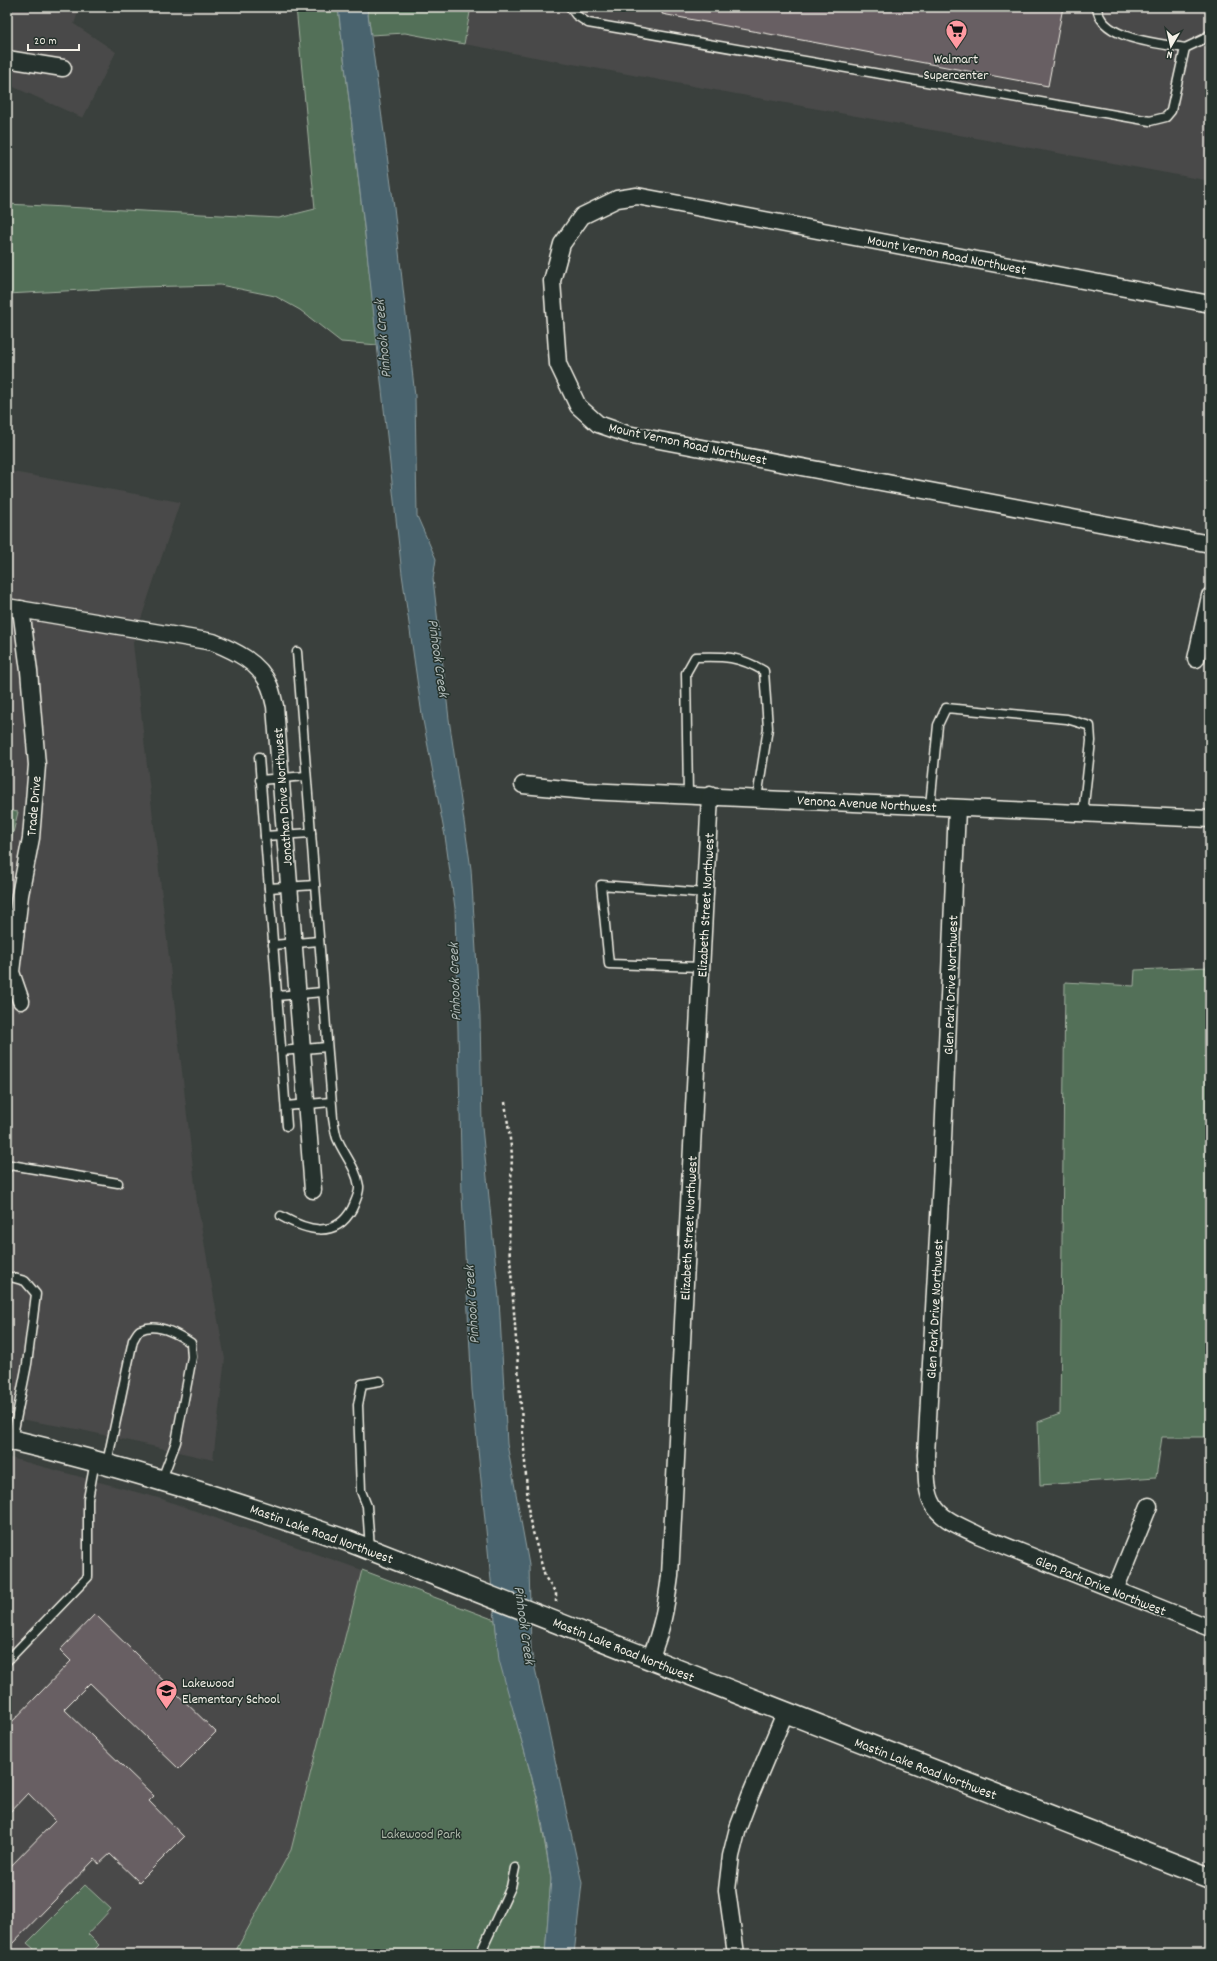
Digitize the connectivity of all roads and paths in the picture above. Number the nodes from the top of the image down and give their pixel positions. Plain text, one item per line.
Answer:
1 (570, 7) edge
2 (1097, 7) edge
3 (1210, 34) edge
4 (1185, 48) junction
5 (7, 59) edge
6 (63, 68) dead end
7 (1210, 304) edge
8 (1210, 544) edge
9 (1210, 596) edge
10 (14, 608) edge
11 (297, 652) dead end
12 (1196, 659) dead end
13 (259, 757) dead end
14 (306, 776) junction
15 (281, 778) junction
16 (260, 780) junction
17 (523, 785) dead end
18 (688, 794) junction
19 (710, 795) junction
20 (756, 798) junction
21 (930, 806) junction
22 (957, 808) junction
23 (1084, 814) junction
24 (1210, 819) edge
25 (311, 832) junction
26 (285, 834) junction
27 (265, 836) junction
28 (315, 885) junction
29 (289, 887) junction
30 (269, 888) junction
31 (705, 893) junction
32 (319, 941) junction
33 (294, 943) junction
34 (273, 944) junction
35 (701, 967) junction
36 (323, 992) junction
37 (298, 994) junction
38 (277, 996) junction
39 (21, 1001) dead end
40 (327, 1047) junction
41 (302, 1049) junction
42 (282, 1051) junction
43 (331, 1102) junction
44 (506, 1102) dead end
45 (306, 1104) junction
46 (286, 1106) junction
47 (287, 1126) dead end
48 (7, 1168) edge
49 (118, 1183) dead end
50 (313, 1190) dead end
51 (281, 1216) dead end
52 (7, 1276) edge
53 (380, 1381) dead end
54 (10, 1440) edge
55 (101, 1462) junction
56 (162, 1479) junction
57 (1149, 1506) dead end
58 (370, 1550) junction
59 (1115, 1590) junction
60 (549, 1619) junction
61 (1210, 1628) edge
62 (650, 1659) junction
63 (7, 1661) edge
64 (785, 1713) junction
65 (515, 1868) dead end
66 (1210, 1878) edge
67 (480, 1954) edge
68 (736, 1954) edge

1 - 4 lane
2 - 4 lane
3 - 4 lane
5 - 6 street
7 - 8 street, Mount Vernon Road Northwest
9 - 12 street
10 - 15 street, Jonathan Drive Northwest
10 - 39 street, Trade Drive
11 - 14 lane
13 - 16 lane
14 - 15 lane
14 - 25 lane
15 - 16 lane
15 - 26 street, Jonathan Drive Northwest
16 - 27 lane
17 - 18 street, Venona Avenue Northwest
18 - 19 street, Venona Avenue Northwest
18 - 20 lane
19 - 20 street, Venona Avenue Northwest
19 - 31 street, Elizabeth Street Northwest
20 - 21 street, Venona Avenue Northwest
21 - 22 street, Venona Avenue Northwest
21 - 23 lane
22 - 23 street, Venona Avenue Northwest
22 - 59 street, Glen Park Drive Northwest
23 - 24 street, Venona Avenue Northwest
25 - 26 lane
25 - 28 lane
26 - 27 lane
26 - 29 street, Jonathan Drive Northwest
27 - 30 lane
28 - 29 lane
28 - 32 lane
29 - 30 lane
29 - 33 street, Jonathan Drive Northwest
30 - 34 lane
31 - 35 street, Elizabeth Street Northwest
31 - 35 lane
32 - 33 lane
32 - 36 lane
33 - 34 lane
33 - 37 street, Jonathan Drive Northwest
34 - 38 lane
35 - 62 street, Elizabeth Street Northwest
36 - 37 lane
36 - 40 lane
37 - 38 lane
37 - 41 street, Jonathan Drive Northwest
38 - 42 lane
40 - 41 lane
40 - 43 lane
41 - 42 lane
41 - 45 street, Jonathan Drive Northwest
42 - 46 lane
43 - 45 lane
43 - 51 lane
44 - 60 path
45 - 46 lane
45 - 50 street, Jonathan Drive Northwest
46 - 47 lane
48 - 49 lane
52 - 54 lane
53 - 58 lane
54 - 55 street, Mastin Lake Road Northwest
55 - 56 street, Mastin Lake Road Northwest
55 - 56 lane
55 - 63 lane
56 - 58 street, Mastin Lake Road Northwest
57 - 59 street
58 - 60 street, Mastin Lake Road Northwest
59 - 61 street, Glen Park Drive Northwest
60 - 62 street, Mastin Lake Road Northwest
62 - 64 street, Mastin Lake Road Northwest
64 - 66 street, Mastin Lake Road Northwest
64 - 68 street
65 - 67 lane

